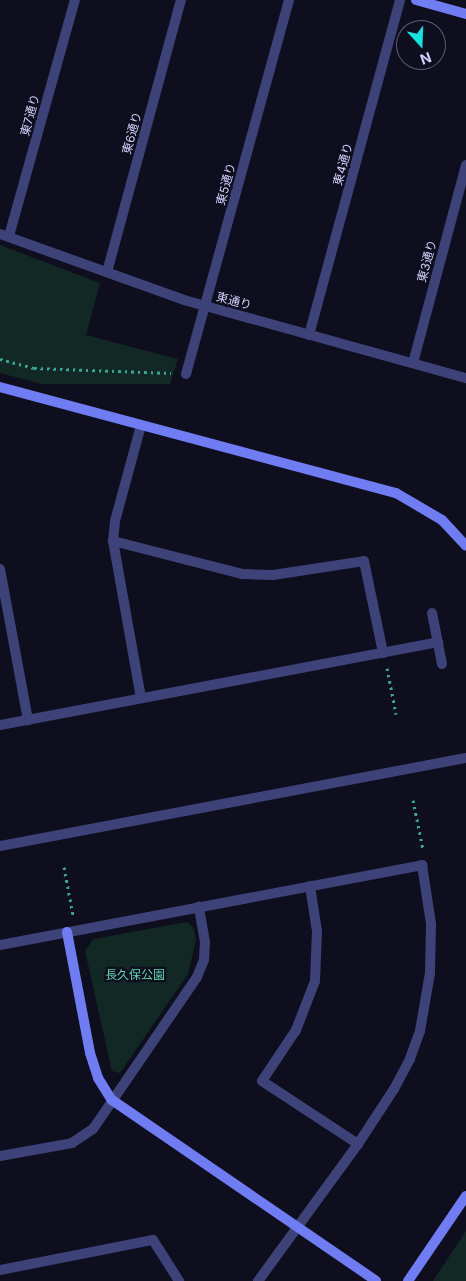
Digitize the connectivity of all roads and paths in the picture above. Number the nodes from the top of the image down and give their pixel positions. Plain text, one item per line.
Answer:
1 (75, 0) edge
2 (180, 0) edge
3 (289, 0) edge
4 (400, 0) edge
5 (416, 0) edge
6 (466, 14) edge
7 (466, 165) edge
8 (5, 235) edge
9 (107, 272) junction
10 (205, 306) junction
11 (309, 335) junction
12 (0, 359) edge
13 (413, 363) junction
14 (186, 374) joint
15 (466, 378) edge
16 (0, 387) edge
17 (141, 425) junction
18 (114, 541) junction
19 (466, 546) edge
20 (0, 569) edge
21 (432, 613) dead end
22 (438, 642) junction
23 (383, 652) junction
24 (442, 664) dead end
25 (141, 698) junction
26 (396, 714) dead end
27 (28, 720) junction
28 (0, 725) edge
29 (466, 758) edge
30 (413, 800) dead end
31 (0, 846) edge
32 (422, 865) junction
33 (64, 867) dead end
34 (310, 886) junction
35 (199, 907) junction
36 (71, 932) junction
37 (0, 945) edge
38 (112, 1100) junction
39 (358, 1144) junction
40 (0, 1156) edge
41 (466, 1196) edge
42 (299, 1228) junction
43 (0, 1270) edge
44 (179, 1281) edge
45 (258, 1281) edge
46 (376, 1281) edge
47 (408, 1281) edge

1 - 8 street, 東7通り
2 - 9 street, 東6通り
3 - 10 street, 東5通り
4 - 11 street, 東4通り
5 - 6 street
7 - 13 street, 東3通り
8 - 9 street, 東通り
9 - 10 street, 東通り
10 - 11 street, 東通り
10 - 14 street, 東5通り
11 - 13 street, 東通り
12 - 14 path
13 - 15 street, 東通り
16 - 17 street
17 - 18 street
17 - 19 street
18 - 23 street
18 - 25 street
20 - 27 street
21 - 22 street
22 - 23 street
22 - 24 street
23 - 25 street
23 - 26 path
25 - 27 street
27 - 28 street
29 - 31 street
30 - 32 path
32 - 34 street
32 - 39 street
33 - 36 path
34 - 35 street
34 - 39 street
35 - 36 street
35 - 38 street
36 - 37 street
36 - 38 street
38 - 40 street
38 - 42 street
39 - 42 street
41 - 47 street
42 - 45 street
42 - 46 street
43 - 44 street

